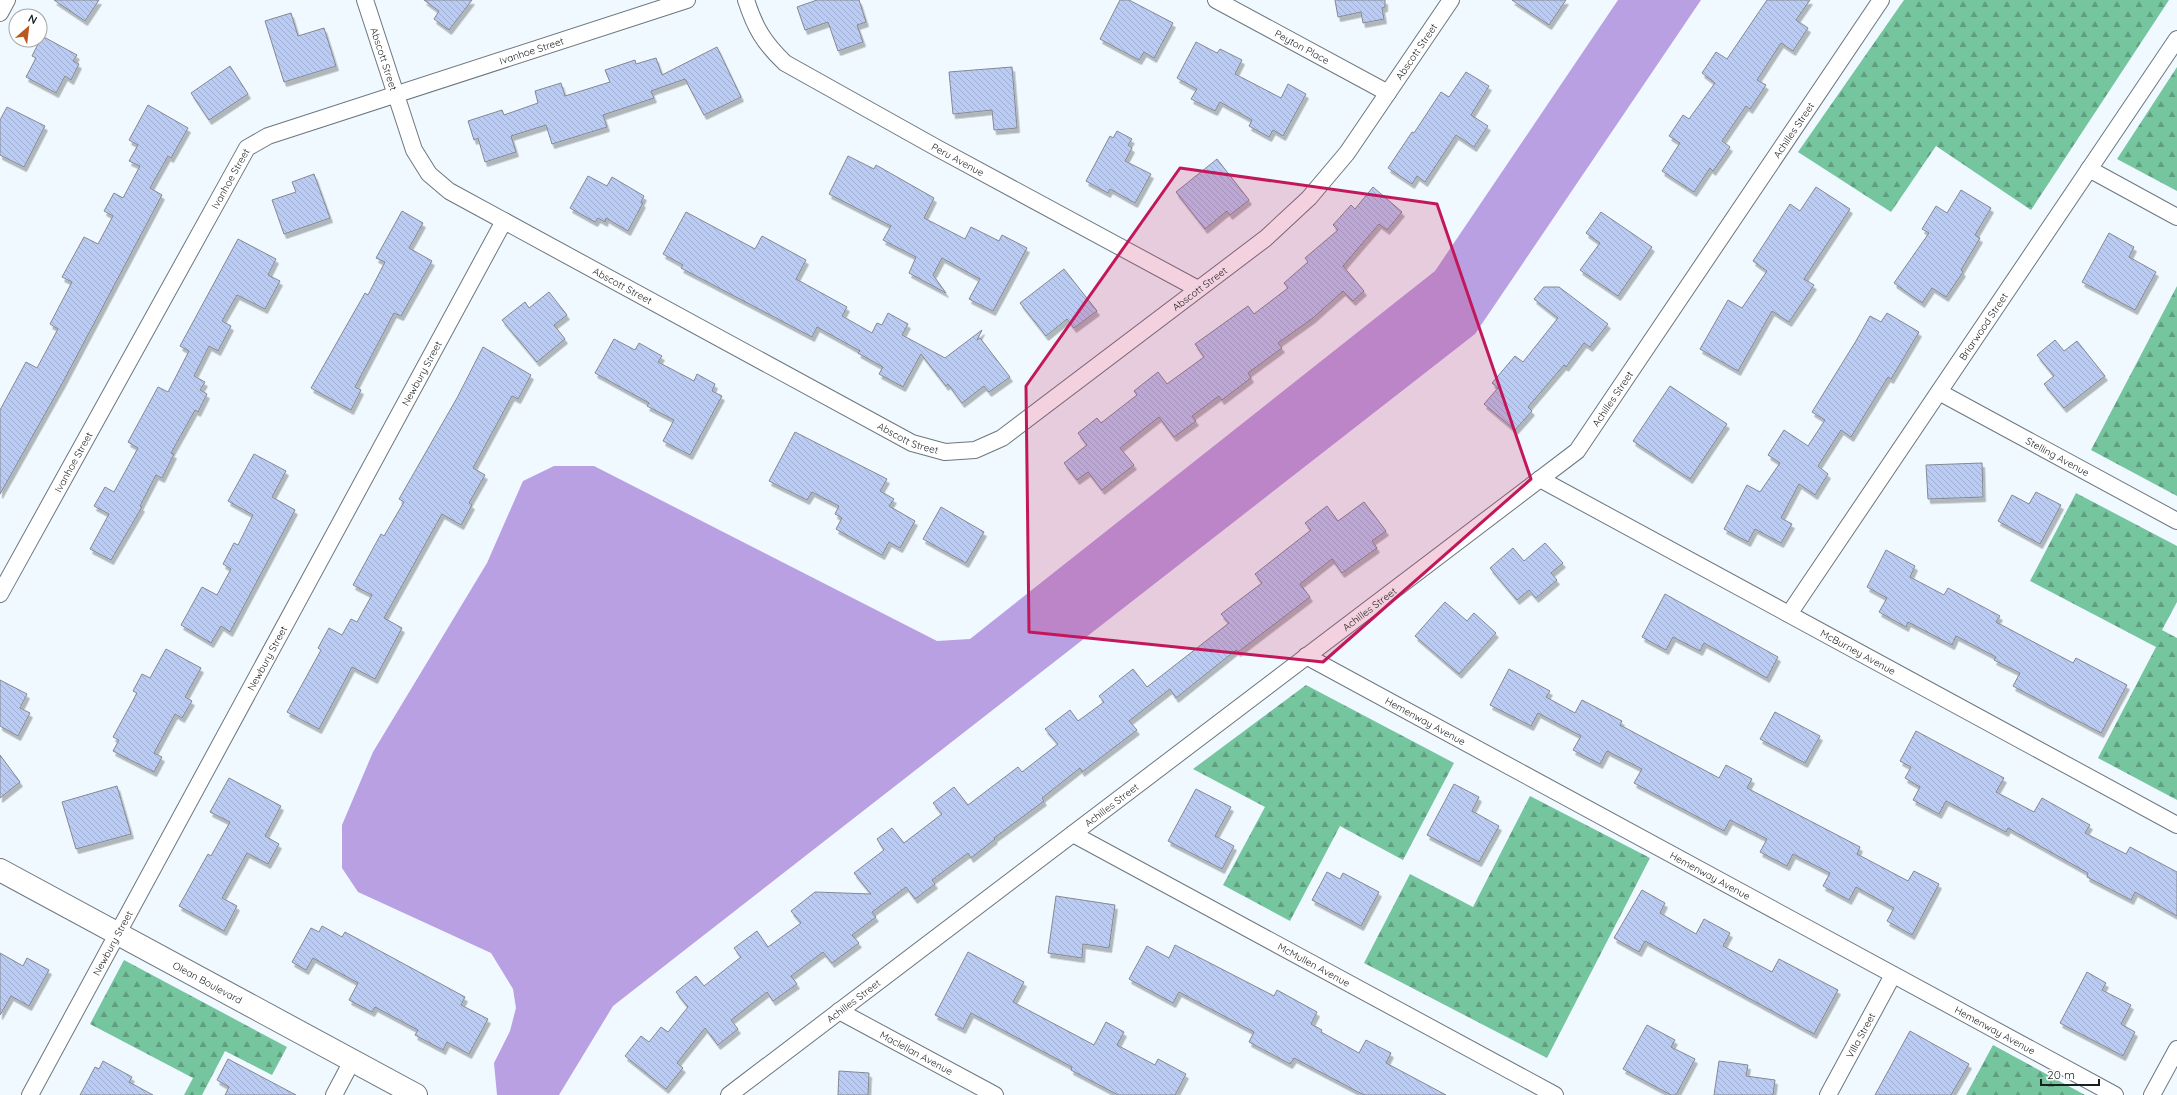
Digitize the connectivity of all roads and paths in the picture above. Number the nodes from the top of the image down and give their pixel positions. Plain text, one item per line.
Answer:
1 (7, 0) edge
2 (365, 0) edge
3 (687, 0) edge
4 (746, 0) edge
5 (1216, 0) edge
6 (1451, 0) edge
7 (1880, 0) edge
8 (0, 13) edge
9 (2177, 39) edge
10 (1388, 93) junction
11 (396, 94) junction
12 (2089, 169) junction
13 (2177, 217) edge
14 (504, 221) junction
15 (1198, 289) junction
16 (1939, 392) junction
17 (1540, 479) junction
18 (2177, 521) edge
19 (0, 594) edge
20 (1789, 614) junction
21 (1306, 656) junction
22 (2177, 825) edge
23 (1073, 834) junction
24 (0, 870) edge
25 (118, 934) junction
26 (1894, 975) junction
27 (839, 1011) junction
28 (2177, 1049) edge
29 (352, 1061) junction
30 (30, 1095) edge
31 (334, 1095) edge
32 (416, 1095) edge
33 (729, 1095) edge
34 (994, 1095) edge
35 (1555, 1095) edge
36 (1828, 1095) edge
37 (2115, 1095) edge
38 (2152, 1095) edge

1 - 8 street
2 - 11 street, Abscott Street
3 - 11 street, Ivanhoe Street
4 - 15 street, Peru Avenue
5 - 10 street, Peyton Place
6 - 10 street, Abscott Street
7 - 17 street, Achilles Street
9 - 12 street, Briarwood Street
10 - 15 street, Abscott Street
11 - 14 street, Abscott Street
11 - 19 street, Ivanhoe Street
12 - 13 street
12 - 16 street, Briarwood Street
14 - 15 street, Abscott Street
14 - 25 street, Newbury Street
16 - 18 street, Stelling Avenue
16 - 20 street, Briarwood Street
17 - 20 street, McBurney Avenue
17 - 21 street, Achilles Street
20 - 22 street, McBurney Avenue
21 - 23 street, Achilles Street
21 - 26 street, Hemenway Avenue
23 - 27 street, Achilles Street
23 - 35 street, McMullen Avenue
24 - 25 street, Olean Boulevard
25 - 29 street, Olean Boulevard
25 - 30 street, Newbury Street
26 - 36 street, Villa Street
26 - 37 street, Hemenway Avenue
27 - 33 street, Achilles Street
27 - 34 street, Maclellan Avenue
28 - 38 street
29 - 31 street
29 - 32 street, Olean Boulevard

